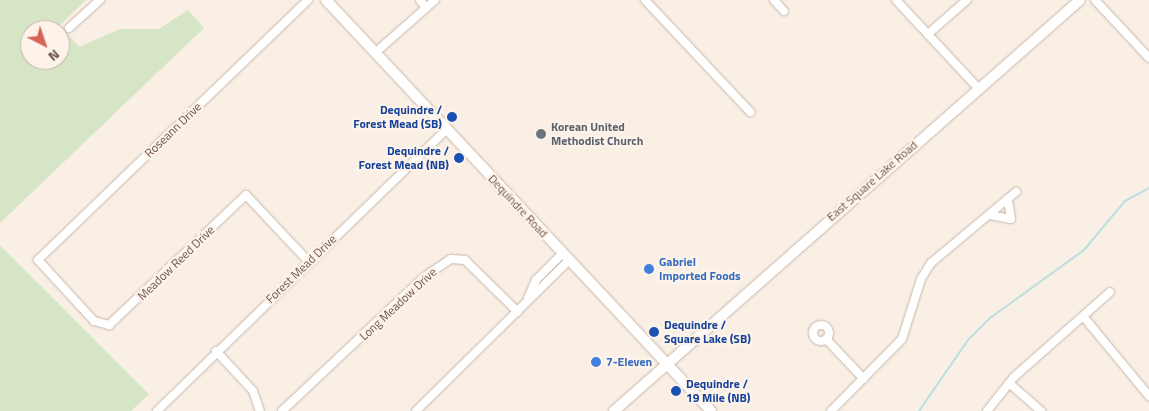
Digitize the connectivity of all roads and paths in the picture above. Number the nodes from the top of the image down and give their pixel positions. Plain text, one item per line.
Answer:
1 (100, 0) edge
2 (308, 0) edge
3 (326, 0) edge
4 (420, 0) edge
5 (436, 0) edge
6 (645, 0) edge
7 (774, 0) edge
8 (896, 0) edge
9 (967, 0) edge
10 (1080, 0) edge
11 (1095, 0) edge
12 (426, 8) junction
13 (784, 11) dead end
14 (70, 28) dead end
15 (928, 34) junction
16 (376, 53) junction
17 (1149, 58) edge
18 (979, 89) junction
19 (750, 112) dead end
20 (447, 129) junction
21 (1016, 192) dead end
22 (1008, 198) junction
23 (990, 215) junction
24 (566, 256) junction
25 (309, 262) junction
26 (1110, 292) dead end
27 (518, 312) junction
28 (1083, 316) junction
29 (104, 325) joint
30 (826, 339) dead end
31 (216, 351) junction
32 (665, 362) junction
33 (864, 379) junction
34 (1009, 383) junction
35 (1149, 396) edge
36 (157, 411) edge
37 (260, 411) edge
38 (282, 411) edge
39 (416, 411) edge
40 (614, 411) edge
41 (711, 411) edge
42 (831, 411) edge
43 (986, 411) edge
44 (1041, 411) edge

1 - 14 street
2 - 29 street, Roseann Drive
3 - 16 main road, Dequindre Road
4 - 12 street
5 - 12 street
6 - 19 street
7 - 13 street
8 - 15 street
9 - 15 street
10 - 18 main road, East Square Lake Road
11 - 17 street
12 - 16 street
15 - 18 street
16 - 20 main road, Dequindre Road
18 - 32 main road, East Square Lake Road
20 - 24 main road, Dequindre Road
20 - 25 street, Forest Mead Drive
21 - 22 street
22 - 23 street
22 - 23 street
23 - 33 street
24 - 27 street
24 - 32 main road, Dequindre Road
25 - 29 street, Meadow Reed Drive
25 - 31 street, Forest Mead Drive
26 - 28 street
27 - 38 street, Long Meadow Drive
27 - 39 street
28 - 34 street
28 - 35 street
30 - 33 street
31 - 36 street, Forest Mead Drive
31 - 37 street
32 - 40 main road, East Square Lake Road
32 - 41 main road, Dequindre Road
33 - 42 street
34 - 43 street
34 - 44 street

